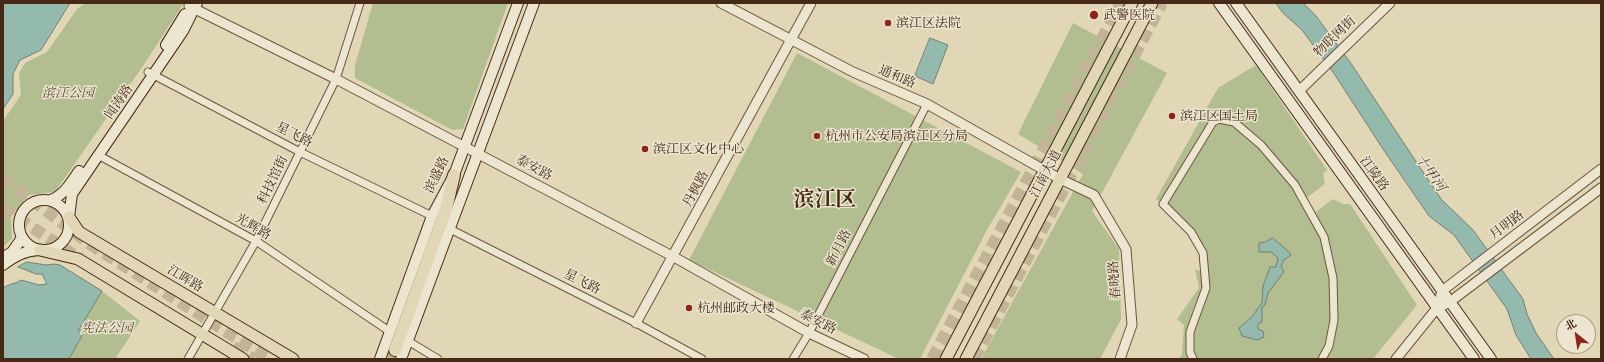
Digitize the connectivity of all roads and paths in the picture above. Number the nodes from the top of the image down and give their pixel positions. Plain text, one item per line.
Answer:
1 (360, 3) edge
2 (518, 3) edge
3 (534, 3) edge
4 (721, 3) edge
5 (811, 3) edge
6 (1132, 3) edge
7 (1152, 3) edge
8 (1218, 3) edge
9 (1236, 3) edge
10 (1390, 3) edge
11 (193, 5) edge
12 (792, 40) junction
13 (151, 73) junction
14 (336, 79) junction
15 (1299, 91) junction
16 (927, 104) junction
17 (464, 148) junction
18 (300, 152) junction
19 (479, 154) junction
20 (98, 156) junction
21 (1045, 169) junction
22 (1601, 170) edge
23 (454, 175) junction
24 (1060, 179) junction
25 (1601, 188) edge
26 (51, 200) junction
27 (432, 216) junction
28 (69, 217) junction
29 (450, 229) junction
30 (22, 238) junction
31 (256, 241) junction
32 (40, 250) junction
33 (674, 257) junction
34 (3, 258) edge
35 (3, 265) edge
36 (1442, 291) junction
37 (1451, 301) junction
38 (1437, 308) junction
39 (215, 313) junction
40 (636, 323) junction
41 (389, 331) junction
42 (809, 333) junction
43 (202, 334) junction
44 (408, 341) junction
45 (398, 355) edge
46 (188, 359) edge
47 (243, 359) edge
48 (293, 359) edge
49 (380, 359) edge
50 (438, 359) edge
51 (702, 359) edge
52 (793, 359) edge
53 (864, 359) edge
54 (946, 359) edge
55 (966, 359) edge
56 (1120, 359) edge
57 (1193, 359) edge
58 (1322, 359) edge
59 (1396, 359) edge
60 (1474, 359) edge
61 (1492, 359) edge

1 - 14 street, 科技馆街
2 - 17 main road, 滨盛路
3 - 19 main road
4 - 12 street, 通和路
5 - 12 street, 丹枫路
6 - 21 main road, 江南大道
7 - 24 main road, 江南大道
8 - 38 main road, 江陵路
9 - 15 main road, 江陵路
10 - 15 street, 物联网街
11 - 13 main road, 闻涛路
11 - 14 street, 泰安路
12 - 16 street, 通和路
12 - 33 street, 丹枫路
13 - 18 street, 星飞路
13 - 20 main road, 闻涛路
13 - 26 main road, 闻涛路
14 - 17 street, 泰安路
14 - 18 street, 科技馆街
15 - 36 main road, 江陵路
16 - 21 street, 通和路
16 - 42 street, 新月路
17 - 19 street, 泰安路
17 - 23 main road, 滨盛路
18 - 27 street, 星飞路
18 - 31 street, 科技馆街
19 - 29 main road
19 - 33 street, 泰安路
20 - 28 main road, 闻涛路
20 - 31 street, 光辉路
21 - 24 street, 通和路
21 - 54 main road, 江南大道
22 - 36 street, 月明路
23 - 27 main road, 滨盛路
23 - 45 highway
24 - 55 main road, 江南大道
24 - 56 street, 春晓路
25 - 37 street, 月明路
26 - 28 main road
26 - 30 main road, 闻涛路
27 - 41 main road, 滨盛路
28 - 32 main road, 闻涛路
28 - 39 main road, 江晖路
29 - 40 street, 星飞路
29 - 44 main road
30 - 32 main road
30 - 34 main road
31 - 39 street, 科技馆街
31 - 41 street, 光辉路
32 - 35 main road, 闻涛路
32 - 43 main road
33 - 40 street, 丹枫路
33 - 42 street, 泰安路
36 - 37 main road, 江陵路
36 - 38 street, 月明路
37 - 38 street, 月明路
37 - 61 main road, 江陵路
38 - 59 street, 月明路
38 - 60 main road, 江陵路
39 - 43 street, 科技馆街
39 - 48 main road, 江晖路
40 - 51 street, 星飞路
41 - 49 main road, 滨盛路
42 - 52 street, 新月路
42 - 53 street, 泰安路
43 - 46 street, 科技馆街
43 - 47 main road
44 - 45 main road
44 - 50 street
57 - 58 street

